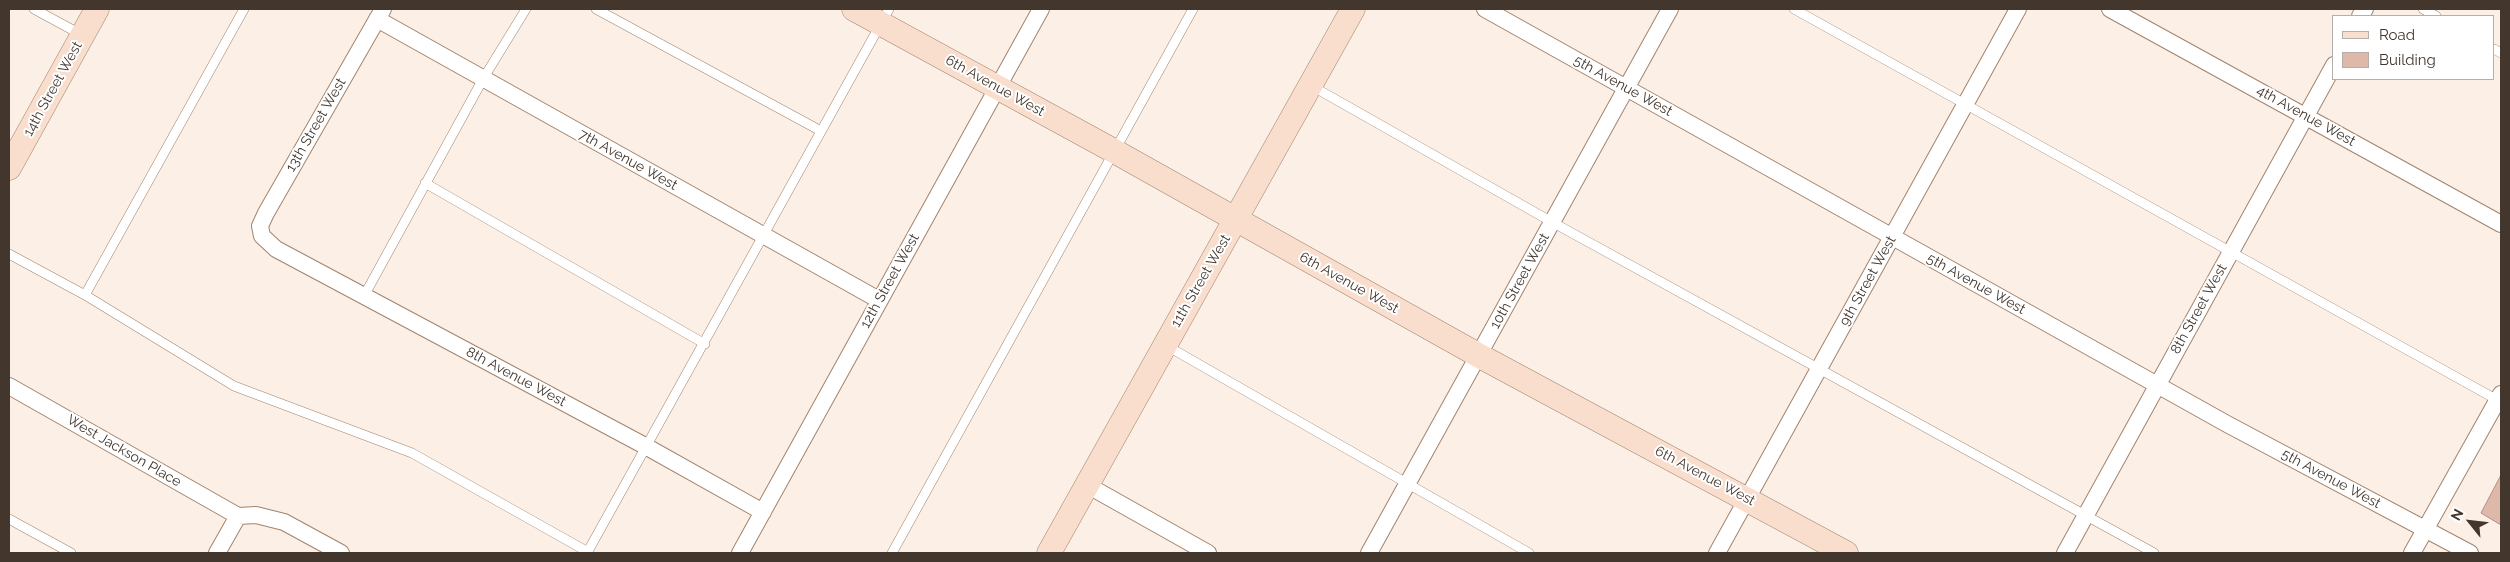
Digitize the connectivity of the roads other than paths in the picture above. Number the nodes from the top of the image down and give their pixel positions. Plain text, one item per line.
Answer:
1 (34, 9) edge
2 (97, 9) edge
3 (244, 9) edge
4 (526, 9) edge
5 (596, 9) edge
6 (854, 9) edge
7 (1041, 9) edge
8 (1193, 9) edge
9 (1354, 9) edge
10 (1485, 9) edge
11 (1670, 9) edge
12 (1794, 9) edge
13 (2018, 9) edge
14 (2110, 9) edge
15 (2423, 9) edge
16 (380, 14) edge
17 (2434, 15) edge
18 (885, 16) edge
19 (83, 36) junction
20 (2332, 69) edge
21 (483, 79) junction
22 (1310, 85) junction
23 (998, 87) junction
24 (1626, 88) junction
25 (1965, 104) junction
26 (2306, 115) junction
27 (821, 131) junction
28 (1114, 151) junction
29 (9, 168) edge
30 (425, 183) junction
31 (1236, 220) junction
32 (1552, 222) junction
33 (2501, 224) edge
34 (764, 236) junction
35 (1892, 237) junction
36 (268, 243) joint
37 (2231, 251) junction
38 (9, 254) edge
39 (85, 295) junction
40 (364, 296) junction
41 (879, 300) junction
42 (704, 344) junction
43 (1164, 344) junction
44 (1478, 355) junction
45 (1820, 368) junction
46 (2157, 385) junction
47 (9, 386) edge
48 (2500, 399) edge
49 (647, 447) junction
50 (1407, 484) junction
51 (1087, 485) junction
52 (1748, 498) junction
53 (763, 512) junction
54 (2086, 515) junction
55 (238, 516) junction
56 (9, 519) edge
57 (2426, 530) junction
58 (71, 553) edge
59 (217, 553) edge
60 (340, 553) edge
61 (588, 553) edge
62 (740, 553) edge
63 (892, 553) edge
64 (1049, 553) edge
65 (1208, 553) edge
66 (1369, 553) edge
67 (1529, 553) edge
68 (1717, 553) edge
69 (1846, 553) edge
70 (2064, 553) edge
71 (2154, 553) edge
72 (2412, 553) edge
73 (2470, 553) edge

1 - 19 lane
2 - 19 street, 14th Street West
3 - 39 lane
4 - 21 lane
5 - 27 lane
6 - 18 street, 6th Avenue West
7 - 23 street, 12th Street West
8 - 28 lane
9 - 22 street, 11th Street West
10 - 24 street, 5th Avenue West
11 - 24 street, 10th Street West
12 - 25 lane
13 - 25 street, 9th Street West
14 - 26 street, 4th Avenue West
15 - 17 lane
16 - 21 street, 7th Avenue West
16 - 36 street, 13th Street West
18 - 23 street, 6th Avenue West
18 - 27 lane
19 - 29 street, 14th Street West
20 - 26 street, 8th Street West
21 - 30 lane
21 - 34 street, 7th Avenue West
22 - 31 street, 11th Street West
22 - 32 lane
23 - 28 street, 6th Avenue West
23 - 41 street, 12th Street West
24 - 32 street, 10th Street West
24 - 35 street, 5th Avenue West
25 - 35 street, 9th Street West
25 - 37 lane
26 - 33 street, 4th Avenue West
26 - 37 street, 8th Street West
27 - 34 lane
28 - 31 street, 6th Avenue West
28 - 63 lane
30 - 40 lane
30 - 42 lane
31 - 43 street, 11th Street West
31 - 44 street, 6th Avenue West
32 - 44 street, 10th Street West
32 - 45 lane
34 - 41 street, 7th Avenue West
34 - 42 lane
35 - 45 street, 9th Street West
35 - 46 street, 5th Avenue West
36 - 40 street, 8th Avenue West
37 - 46 street, 8th Street West
37 - 48 lane
38 - 39 lane
39 - 61 lane
40 - 49 street, 8th Avenue West
41 - 53 street, 12th Street West
42 - 49 lane
43 - 50 lane
43 - 51 street, 11th Street West
44 - 50 street, 10th Street West
44 - 52 street, 6th Avenue West
45 - 52 street, 9th Street West
45 - 54 lane
46 - 54 street, 8th Street West
46 - 57 street, 5th Avenue West
47 - 55 street, West Jackson Place
48 - 57 street
49 - 53 street, 8th Avenue West
49 - 61 lane
50 - 66 street, 10th Street West
50 - 67 lane
51 - 64 street, 11th Street West
51 - 65 street
52 - 68 street, 9th Street West
52 - 69 street, 6th Avenue West
53 - 62 street, 12th Street West
54 - 70 street, 8th Street West
54 - 71 lane
55 - 59 street
55 - 60 street
56 - 58 lane
57 - 72 street
57 - 73 street, 5th Avenue West

